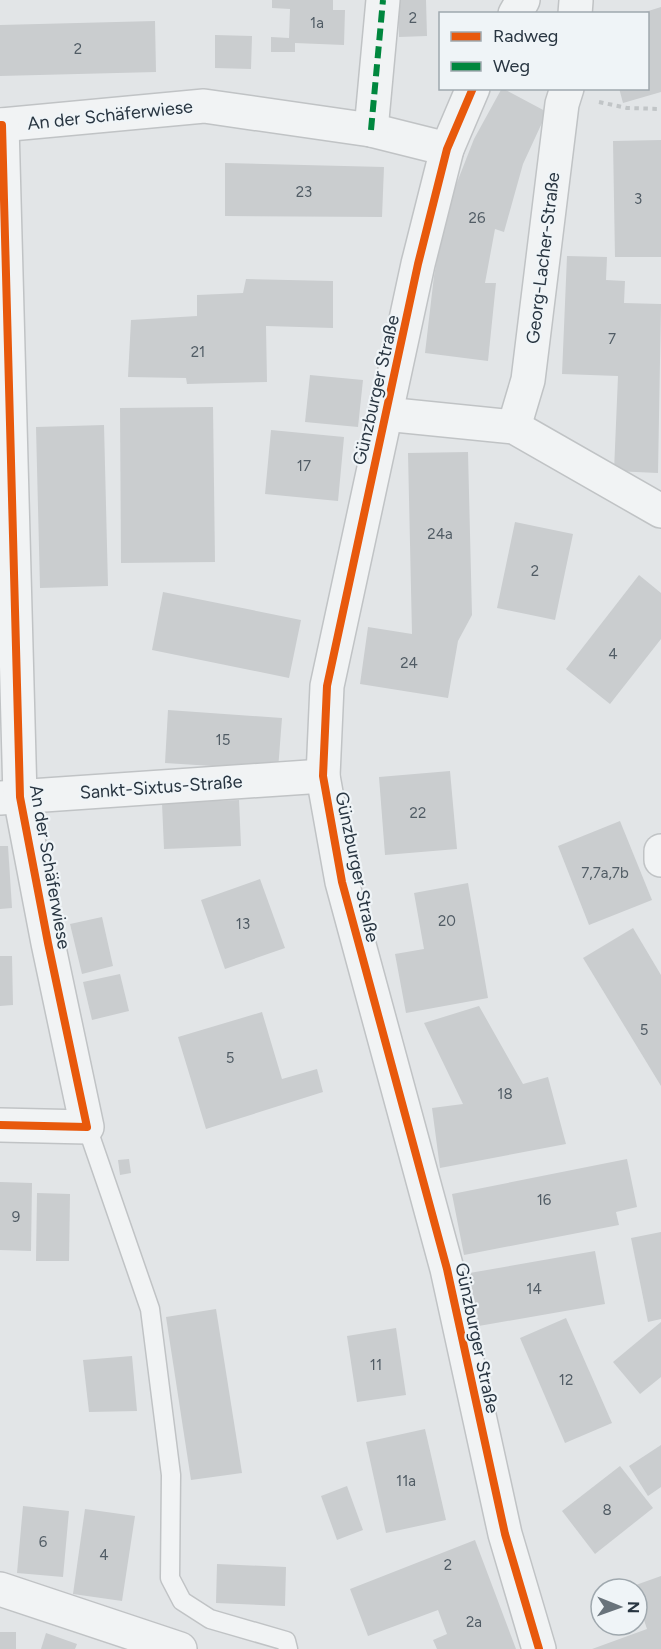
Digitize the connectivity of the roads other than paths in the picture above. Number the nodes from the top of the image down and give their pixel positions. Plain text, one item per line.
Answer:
1 (383, 0) edge
2 (472, 90) edge
3 (566, 92) edge
4 (1, 125) edge
5 (371, 130) junction
6 (447, 149) junction
7 (385, 414) junction
8 (514, 427) junction
9 (661, 511) edge
10 (8, 598) edge
11 (323, 776) junction
12 (10, 797) edge
13 (661, 851) edge
14 (661, 860) edge
15 (0, 1125) edge
16 (87, 1127) junction
17 (0, 1589) edge
18 (180, 1649) edge
19 (288, 1649) edge
20 (539, 1649) edge

1 - 5 street
2 - 6 street, Günzburger Straße
3 - 8 street, Georg-Lacher-Straße
4 - 5 street, An der Schäferwiese
4 - 10 street, An der Schäferwiese
5 - 6 street, An der Schäferwiese
6 - 7 street, Günzburger Straße
7 - 8 street
7 - 11 street, Günzburger Straße
8 - 9 street
10 - 12 street, An der Schäferwiese
11 - 12 street, Sankt-Sixtus-Straße
11 - 20 street, Günzburger Straße
12 - 16 street, An der Schäferwiese
13 - 14 street
15 - 16 street
16 - 19 lane
17 - 18 street

